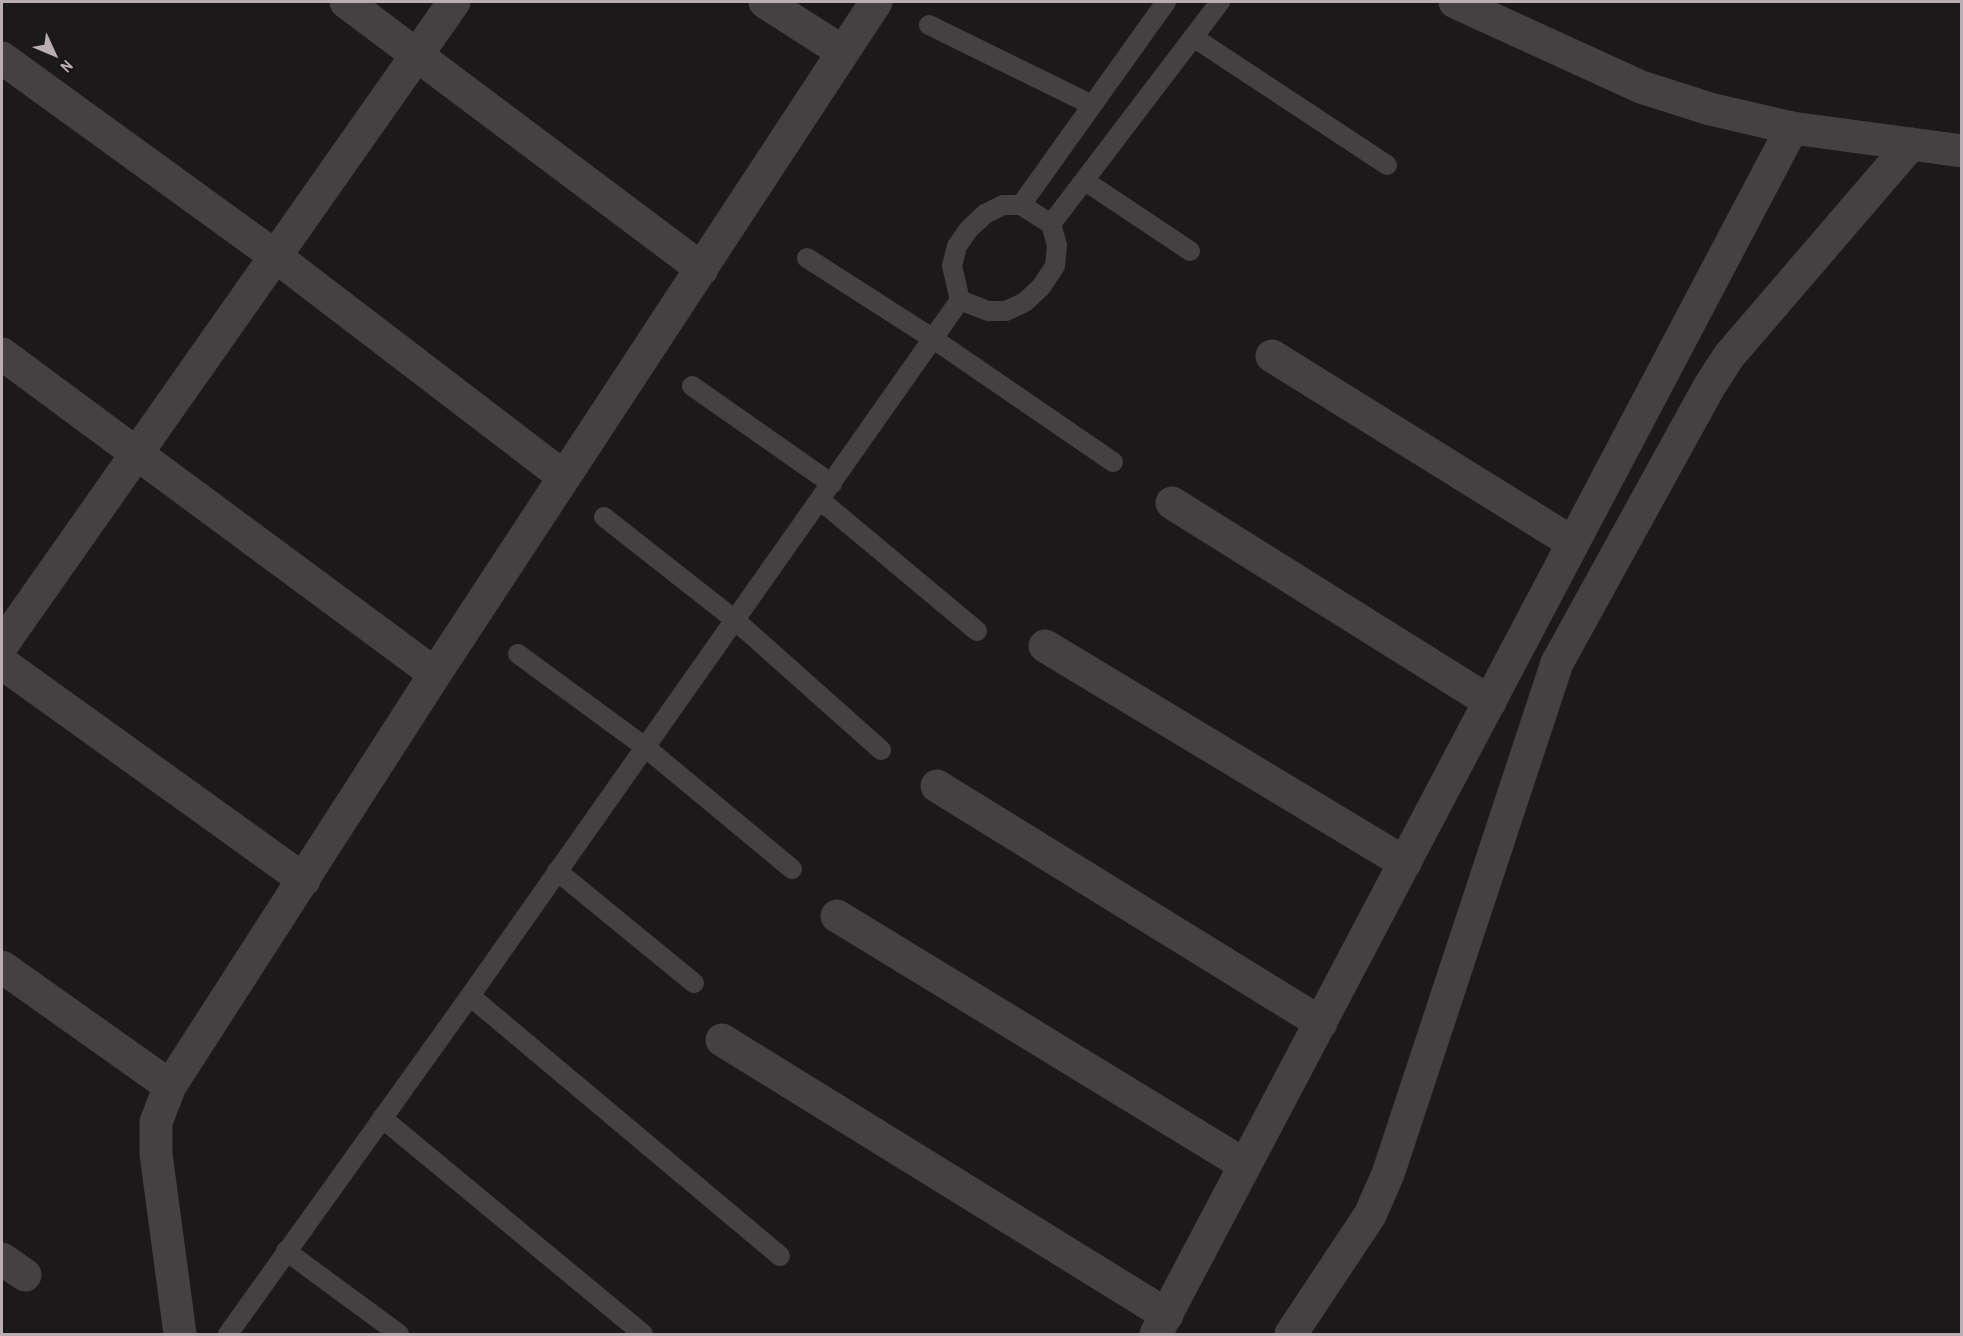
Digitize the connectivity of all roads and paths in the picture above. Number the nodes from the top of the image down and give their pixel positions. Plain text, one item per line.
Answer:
1 (346, 2) edge
2 (454, 2) edge
3 (765, 2) edge
4 (876, 2) edge
5 (1166, 2) edge
6 (1220, 2) edge
7 (1455, 2) edge
8 (929, 25) dead end
9 (1193, 37) junction
10 (843, 52) junction
11 (416, 54) junction
12 (2, 58) edge
13 (1092, 105) junction
14 (1792, 128) junction
15 (1911, 144) junction
16 (1962, 152) edge
17 (1387, 165) dead end
18 (1085, 181) junction
19 (1021, 206) junction
20 (1051, 224) junction
21 (1190, 251) dead end
22 (275, 256) junction
23 (807, 258) dead end
24 (702, 268) junction
25 (960, 300) junction
26 (935, 340) junction
27 (2, 354) edge
28 (1272, 356) dead end
29 (692, 386) dead end
30 (137, 452) junction
31 (1113, 462) dead end
32 (564, 477) junction
33 (826, 492) junction
34 (1172, 503) dead end
35 (604, 517) dead end
36 (1573, 543) junction
37 (735, 620) junction
38 (977, 631) dead end
39 (2, 645) edge
40 (1045, 646) dead end
41 (518, 654) dead end
42 (2, 663) edge
43 (435, 674) junction
44 (1490, 702) junction
45 (645, 747) junction
46 (881, 750) dead end
47 (937, 786) dead end
48 (1405, 863) junction
49 (792, 869) dead end
50 (557, 871) junction
51 (304, 880) junction
52 (837, 916) dead end
53 (2, 967) edge
54 (694, 984) dead end
55 (470, 996) junction
56 (1320, 1023) junction
57 (722, 1040) dead end
58 (170, 1086) junction
59 (382, 1118) junction
60 (1245, 1165) junction
61 (286, 1251) junction
62 (780, 1256) dead end
63 (1162, 1325) edge
64 (180, 1335) edge
65 (228, 1335) edge
66 (399, 1335) edge
67 (643, 1335) edge
68 (1291, 1335) edge

1 - 11 street
2 - 11 street
3 - 10 street
4 - 10 street
5 - 13 lane
6 - 9 lane
7 - 14 street
8 - 13 lane
9 - 17 lane
9 - 18 lane
10 - 24 street
11 - 22 street
11 - 24 street
12 - 22 street
13 - 19 lane
14 - 15 street
14 - 36 street
15 - 16 street
15 - 68 street
18 - 20 lane
18 - 21 lane
19 - 20 lane
19 - 25 lane
20 - 25 lane
22 - 30 street
22 - 32 street
23 - 26 lane
24 - 32 street
25 - 26 lane
26 - 31 lane
26 - 33 lane
27 - 30 street
28 - 36 street
29 - 33 lane
30 - 39 street
30 - 43 street
32 - 43 street
33 - 37 lane
33 - 38 lane
34 - 44 street
35 - 37 lane
36 - 44 street
37 - 45 lane
37 - 46 lane
40 - 48 street
41 - 45 lane
42 - 51 street
43 - 51 street
44 - 48 street
45 - 49 lane
45 - 50 lane
47 - 56 street
48 - 56 street
50 - 54 lane
50 - 55 lane
51 - 58 street
52 - 60 street
53 - 58 street
55 - 59 lane
55 - 62 lane
56 - 60 street
57 - 63 street
58 - 64 street
59 - 61 lane
59 - 67 lane
60 - 63 street
61 - 65 lane
61 - 66 lane

